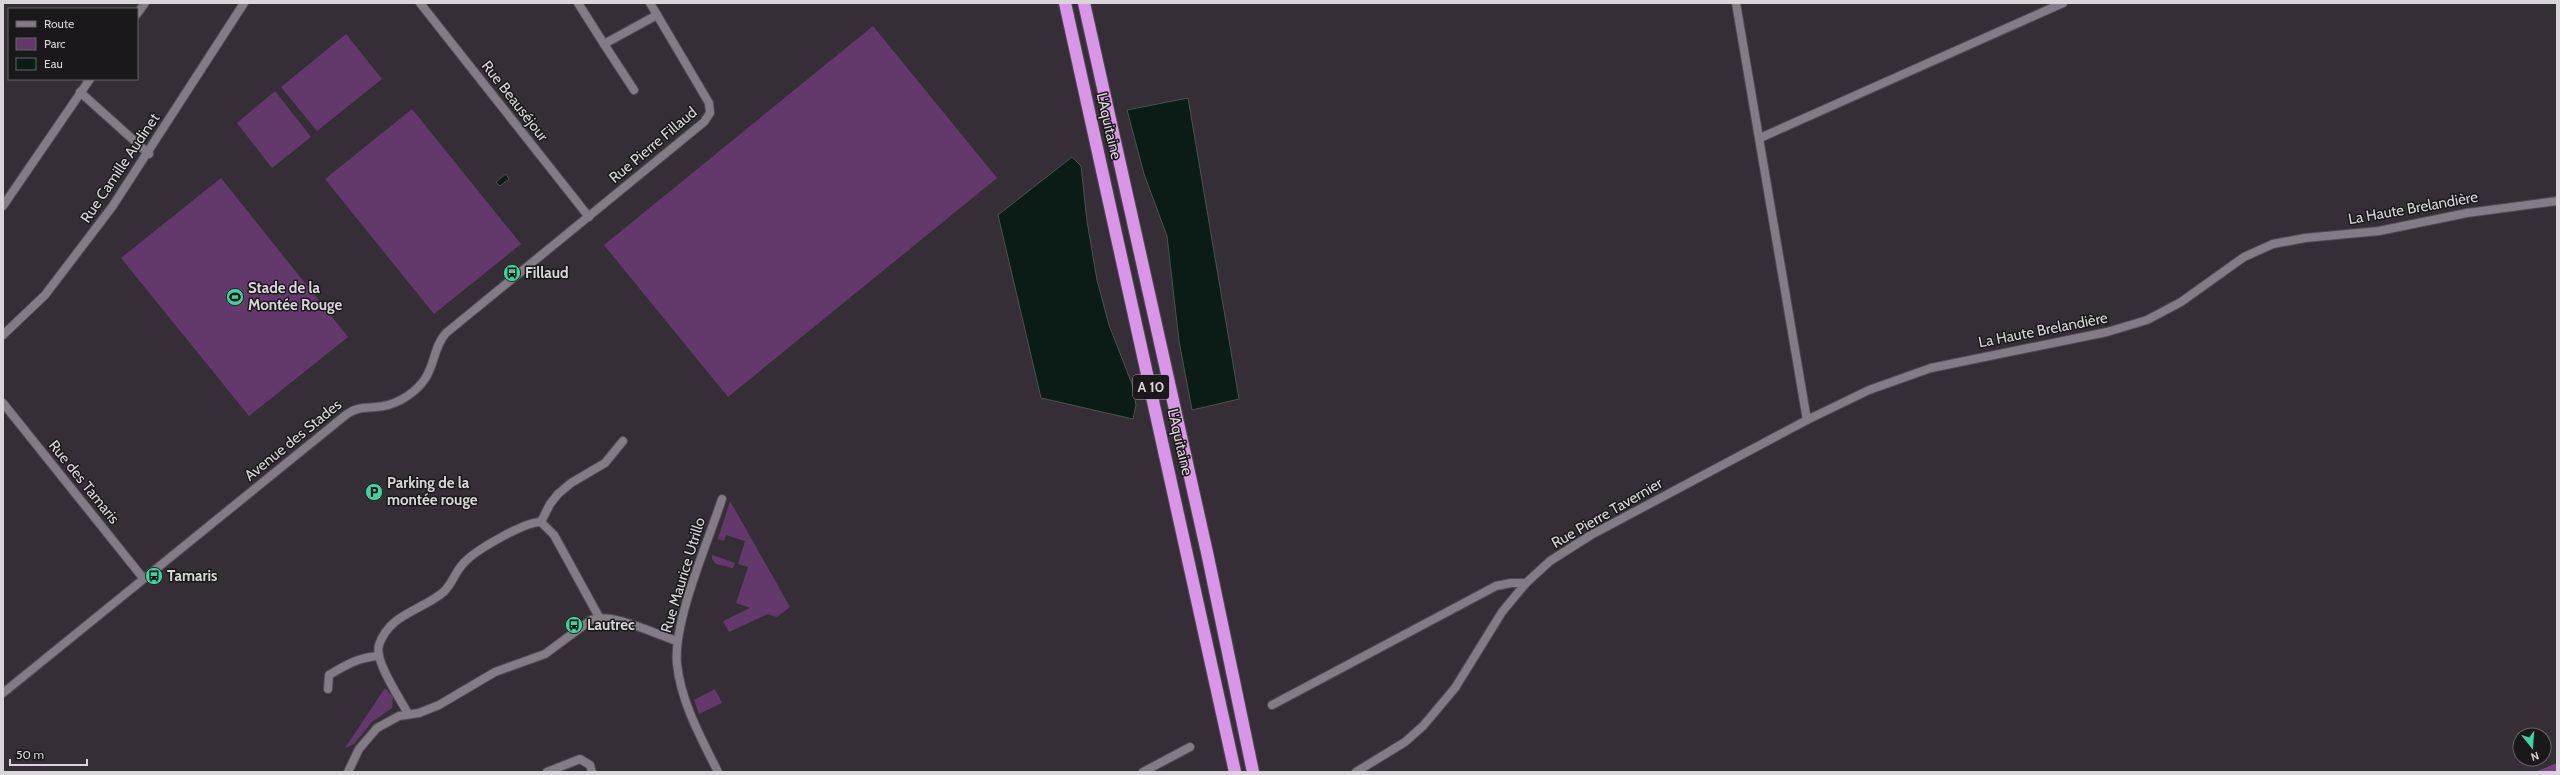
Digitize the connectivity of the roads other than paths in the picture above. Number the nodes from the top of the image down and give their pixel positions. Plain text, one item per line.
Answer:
1 (145, 3) edge
2 (244, 3) edge
3 (420, 3) edge
4 (578, 3) edge
5 (650, 3) edge
6 (1065, 3) edge
7 (1084, 3) edge
8 (1736, 3) edge
9 (2064, 3) edge
10 (138, 13) edge
11 (657, 15) junction
12 (604, 44) junction
13 (89, 80) edge
14 (634, 90) dead end
15 (80, 92) junction
16 (1760, 138) junction
17 (149, 154) junction
18 (2557, 201) edge
19 (3, 206) edge
20 (589, 217) junction
21 (3, 336) edge
22 (3, 403) edge
23 (1807, 420) junction
24 (623, 441) dead end
25 (722, 500) dead end
26 (541, 522) junction
27 (143, 578) junction
28 (1526, 583) junction
29 (599, 617) junction
30 (677, 642) junction
31 (379, 656) junction
32 (328, 689) dead end
33 (3, 693) edge
34 (1272, 704) dead end
35 (408, 714) junction
36 (1190, 747) dead end
37 (348, 772) edge
38 (547, 772) edge
39 (592, 772) edge
40 (718, 772) edge
41 (1143, 772) edge
42 (1235, 772) edge
43 (1253, 772) edge
44 (1356, 772) edge

1 - 10 street
2 - 17 street, Rue Camille Audinet
3 - 20 street, Rue Beauséjour
4 - 12 street
5 - 11 street, Rue Pierre Fillaud
6 - 42 highway, L'Aquitaine / A 10
7 - 43 highway, L'Aquitaine / A 10
8 - 16 street
9 - 16 street
11 - 12 street
11 - 20 street, Rue Pierre Fillaud
12 - 14 street
13 - 15 street
15 - 17 street
15 - 19 street
16 - 23 street
17 - 21 street, Rue Camille Audinet
18 - 23 street, La Haute Brelandière
20 - 27 street, Avenue des Stades
22 - 27 street, Rue des Tamaris
23 - 28 street, Rue Pierre Tavernier
24 - 26 street
25 - 30 street, Rue Maurice Utrillo
26 - 29 street
26 - 31 street
27 - 33 street, Avenue des Stades
28 - 34 street
28 - 44 street, Rue Pierre Tavernier
29 - 30 street
29 - 35 street
30 - 40 street, Rue Maurice Utrillo
31 - 32 street
31 - 35 street
35 - 37 street
36 - 41 street
38 - 39 street

